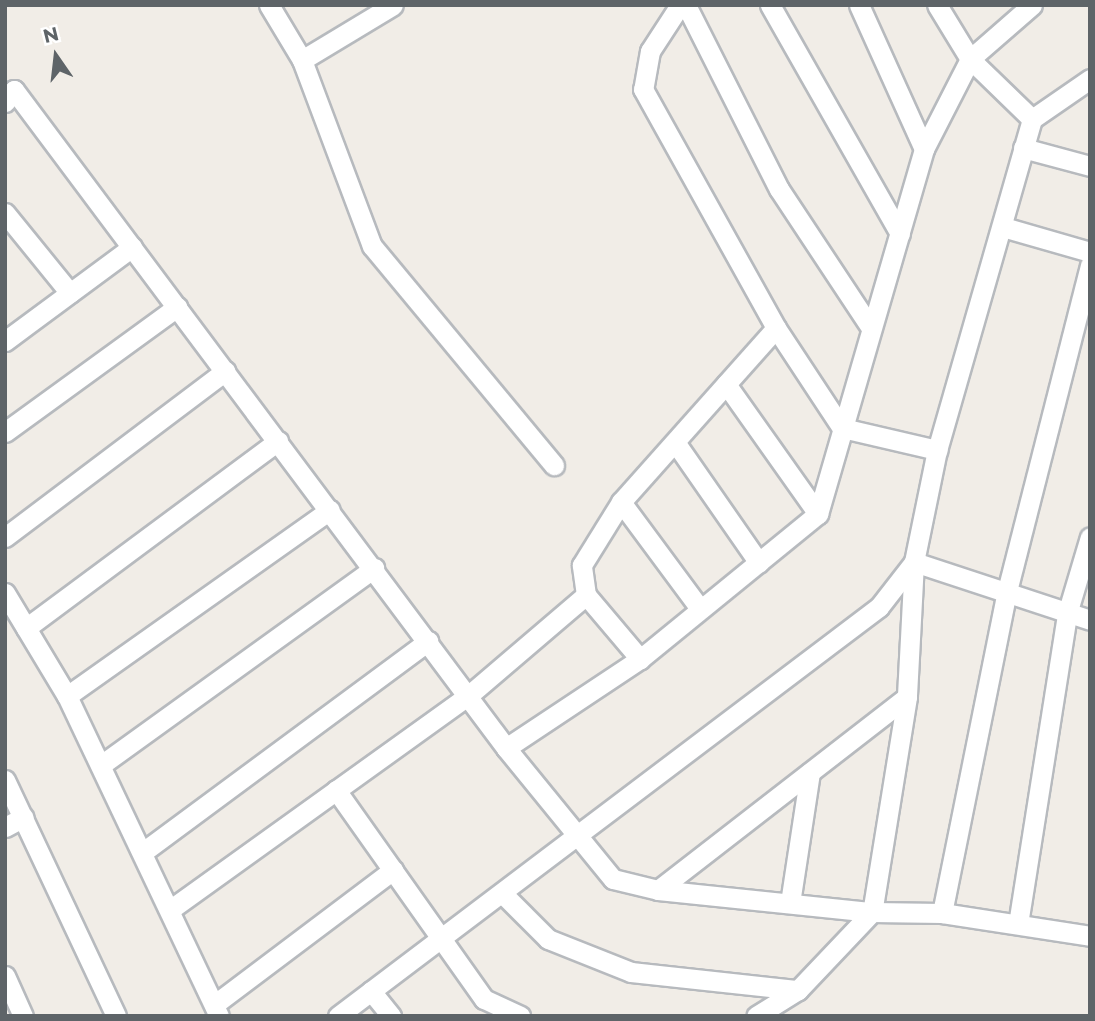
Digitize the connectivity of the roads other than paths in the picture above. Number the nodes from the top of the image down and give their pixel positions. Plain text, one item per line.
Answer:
1 (268, 5) edge
2 (393, 5) edge
3 (683, 5) edge
4 (770, 5) edge
5 (859, 5) edge
6 (937, 5) edge
7 (1032, 5) edge
8 (970, 59) junction
9 (302, 60) junction
10 (1088, 80) edge
11 (5, 102) edge
12 (1032, 119) junction
13 (1023, 148) junction
14 (924, 149) junction
15 (1090, 166) edge
16 (5, 212) edge
17 (1003, 227) junction
18 (900, 234) junction
19 (132, 247) junction
20 (1090, 252) edge
21 (1090, 265) edge
22 (70, 293) junction
23 (177, 307) junction
24 (869, 326) junction
25 (776, 328) junction
26 (5, 341) edge
27 (225, 371) junction
28 (726, 384) junction
29 (842, 428) junction
30 (5, 432) edge
31 (278, 441) junction
32 (675, 442) junction
33 (937, 450) junction
34 (554, 465) dead end
35 (621, 502) junction
36 (330, 510) junction
37 (818, 513) junction
38 (5, 537) edge
39 (1090, 537) edge
40 (914, 562) junction
41 (759, 563) junction
42 (374, 568) junction
43 (5, 593) edge
44 (586, 595) junction
45 (1006, 595) junction
46 (698, 606) junction
47 (1067, 614) junction
48 (1090, 620) edge
49 (26, 628) junction
50 (428, 641) junction
51 (640, 659) junction
52 (67, 695) junction
53 (469, 695) junction
54 (907, 697) junction
55 (506, 748) junction
56 (101, 765) junction
57 (810, 773) junction
58 (5, 780) edge
59 (336, 790) junction
60 (24, 817) junction
61 (5, 827) edge
62 (576, 837) junction
63 (143, 852) junction
64 (393, 870) junction
65 (658, 890) junction
66 (505, 896) junction
67 (790, 903) junction
68 (171, 909) junction
69 (872, 912) junction
70 (942, 913) junction
71 (1018, 924) junction
72 (1090, 936) edge
73 (442, 938) junction
74 (5, 976) edge
75 (798, 990) junction
76 (371, 991) junction
77 (484, 999) junction
78 (217, 1010) edge
79 (23, 1016) edge
80 (116, 1016) edge
81 (338, 1016) edge
82 (391, 1016) edge
83 (497, 1016) edge
84 (520, 1016) edge
85 (756, 1016) edge

1 - 9 street
2 - 9 street
3 - 24 street
3 - 25 street
4 - 18 street
5 - 14 street
6 - 8 street
7 - 8 street
8 - 12 street
8 - 14 street
9 - 34 street
10 - 12 street
11 - 19 street
12 - 13 street
13 - 15 street
13 - 17 street
14 - 18 street
16 - 22 street
17 - 20 street
17 - 33 street
18 - 24 street
19 - 22 street
19 - 23 street
21 - 45 street
22 - 26 street
23 - 27 street
23 - 30 street
24 - 29 street
25 - 28 street
25 - 29 street
27 - 31 street
27 - 38 street
28 - 32 street
28 - 37 street
29 - 33 street
29 - 37 street
31 - 36 street
31 - 49 street
32 - 35 street
32 - 41 street
33 - 40 street
35 - 44 street
35 - 46 street
36 - 42 street
36 - 52 street
37 - 41 street
39 - 47 street
40 - 45 street
40 - 54 street
40 - 62 street
41 - 46 street
42 - 50 street
42 - 56 street
43 - 49 street
44 - 51 street
44 - 53 street
45 - 47 street
45 - 70 street
46 - 51 street
47 - 48 street
47 - 71 street
49 - 52 street
50 - 53 street
50 - 63 street
51 - 55 street
52 - 56 street
53 - 55 street
53 - 59 street
54 - 57 street
54 - 69 street
55 - 62 street
56 - 63 street
57 - 65 street
57 - 67 street
58 - 60 street
59 - 64 street
59 - 68 street
60 - 61 street
60 - 80 street
62 - 65 street
62 - 66 street
63 - 68 street
64 - 73 street
64 - 78 street
65 - 67 street
66 - 73 street
66 - 75 street
67 - 69 street
68 - 78 street
69 - 70 street
69 - 75 street
70 - 71 street
71 - 72 street
73 - 76 street
73 - 77 street
74 - 79 street
75 - 85 street
76 - 81 street
76 - 82 street
77 - 83 street
77 - 84 street

